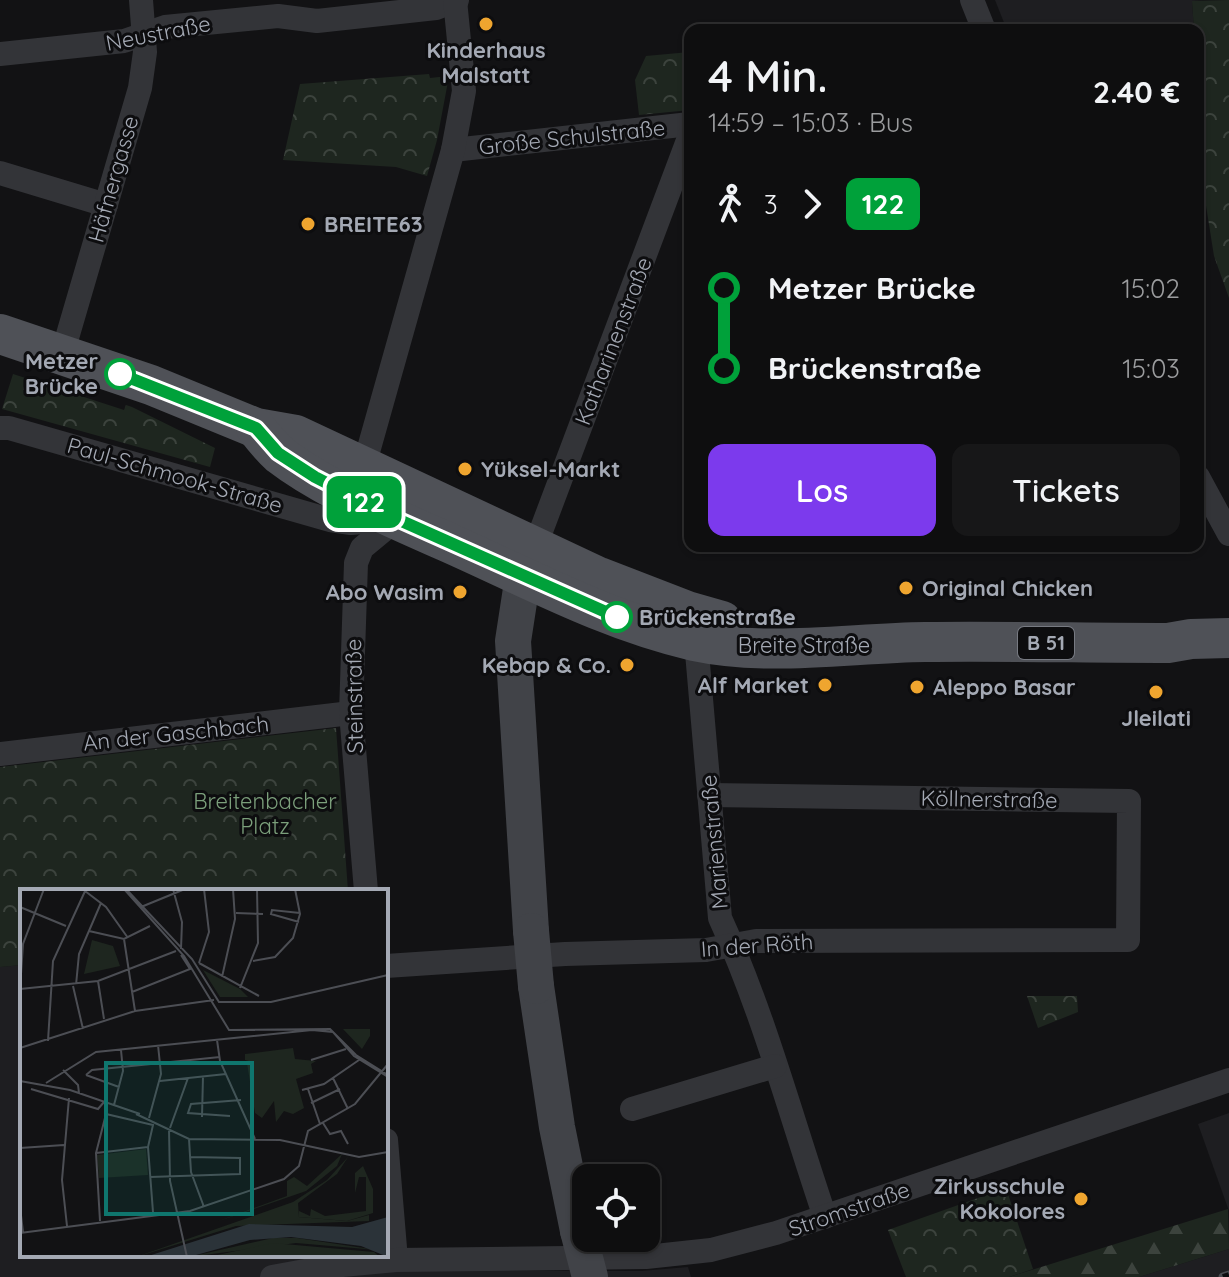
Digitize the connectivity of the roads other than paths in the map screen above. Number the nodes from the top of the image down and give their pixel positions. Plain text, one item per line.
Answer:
1 (141, 0) edge
2 (456, 0) edge
3 (972, 0) edge
4 (982, 24) edge
5 (144, 35) junction
6 (0, 54) edge
7 (684, 125) edge
8 (453, 150) junction
9 (684, 151) edge
10 (0, 173) edge
11 (106, 205) junction
12 (0, 334) edge
13 (62, 355) junction
14 (0, 428) edge
15 (256, 428) junction
16 (364, 466) junction
17 (1204, 488) edge
18 (397, 519) junction
19 (1229, 534) edge
20 (529, 562) junction
21 (1229, 638) edge
22 (696, 641) junction
23 (925, 642) junction
24 (1168, 643) junction
25 (1229, 655) edge
26 (351, 713) junction
27 (0, 754) edge
28 (709, 795) junction
29 (366, 889) edge
30 (1128, 940) joint
31 (733, 945) junction
32 (388, 966) edge
33 (775, 1066) junction
34 (1229, 1080) edge
35 (632, 1109) dead end
36 (388, 1164) edge
37 (825, 1217) junction
38 (396, 1260) junction
39 (272, 1277) edge
40 (590, 1277) edge

1 - 5 street, Häfnergasse
2 - 5 street, Neustraße
2 - 8 street
3 - 4 street
5 - 6 street, Neustraße
5 - 11 street, Häfnergasse
7 - 8 street, Große Schulstraße
8 - 16 street
9 - 20 street, Katharinenstraße
10 - 11 street
11 - 13 street, Häfnergasse
12 - 13 main road, Breite Straße
13 - 15 main road, Breite Straße
14 - 18 street, Paul-Schmook-Straße
15 - 16 main road, Breite Straße / B 51
15 - 18 main road, Breite Straße / B 51
16 - 20 main road, Breite Straße / B 51
17 - 19 street
18 - 20 main road, Breite Straße / B 51
18 - 26 street, Steinstraße
20 - 22 main road, Breite Straße / B 51
20 - 23 main road, Breite Straße / B 51
20 - 40 main road, bridge
21 - 24 main road, Breite Straße / B 51
22 - 23 main road, Breite Straße / B 51
22 - 28 street, Marienstraße
23 - 24 main road, Breite Straße / B 51
24 - 25 main road, Breite Straße / B 51
26 - 27 street, An der Gaschbach
26 - 29 street, Steinstraße
28 - 30 street, Köllnerstraße
28 - 31 street, Marienstraße
30 - 31 street, In der Röth
31 - 32 street, In der Röth
31 - 33 street, Marienstraße
33 - 35 street
33 - 37 street, Marienstraße
34 - 37 street, Stromstraße
36 - 38 street
37 - 38 street, Stromstraße
38 - 39 street, Stromstraße

